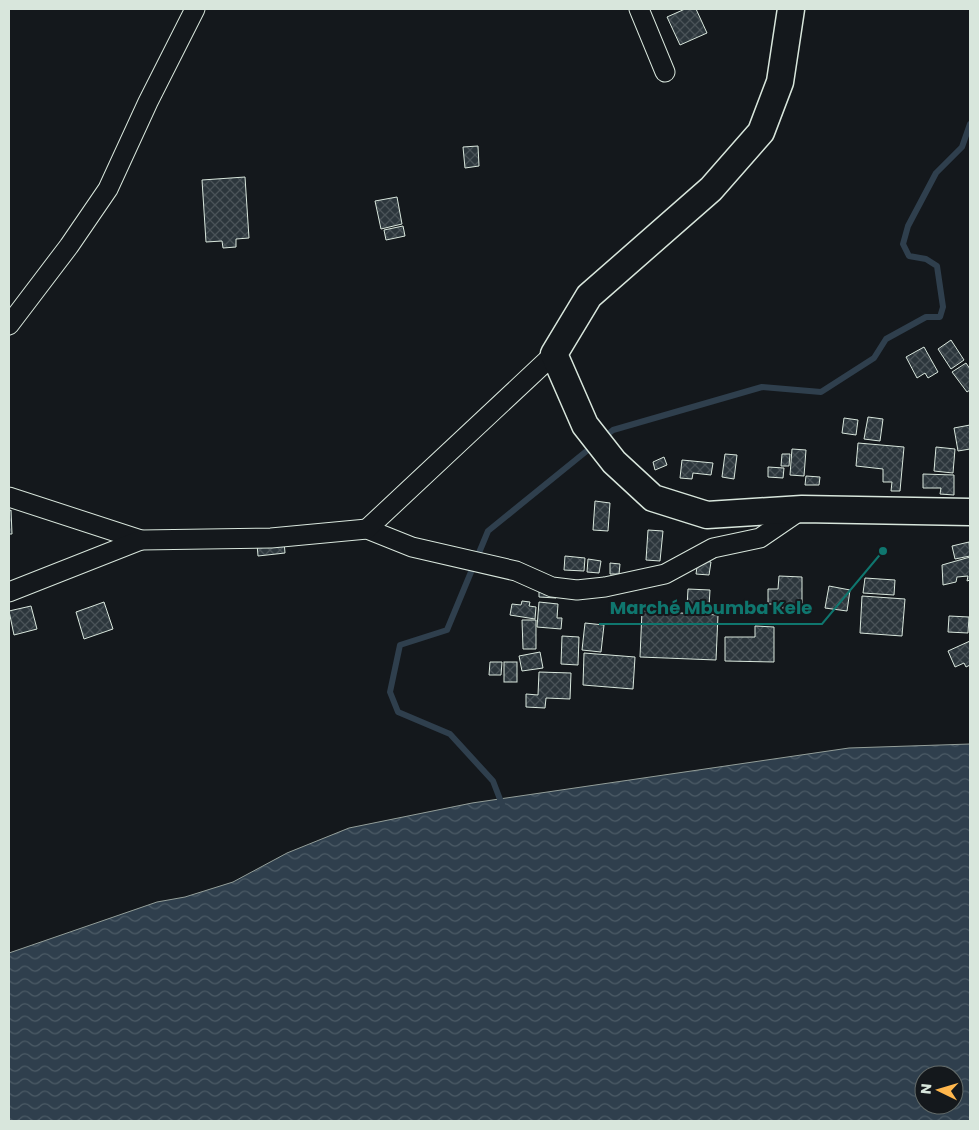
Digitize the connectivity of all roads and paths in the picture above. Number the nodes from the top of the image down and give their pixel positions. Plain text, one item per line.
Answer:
1 (195, 9) edge
2 (639, 9) edge
3 (791, 9) edge
4 (665, 72) dead end
5 (9, 325) edge
6 (554, 354) junction
7 (9, 498) edge
8 (802, 509) junction
9 (970, 512) edge
10 (367, 529) junction
11 (141, 540) junction
12 (9, 592) edge

1 - 5 street
2 - 4 street
3 - 6 main road
6 - 8 main road
6 - 10 street
7 - 11 street
8 - 9 main road
8 - 10 street
10 - 11 street
11 - 12 street

